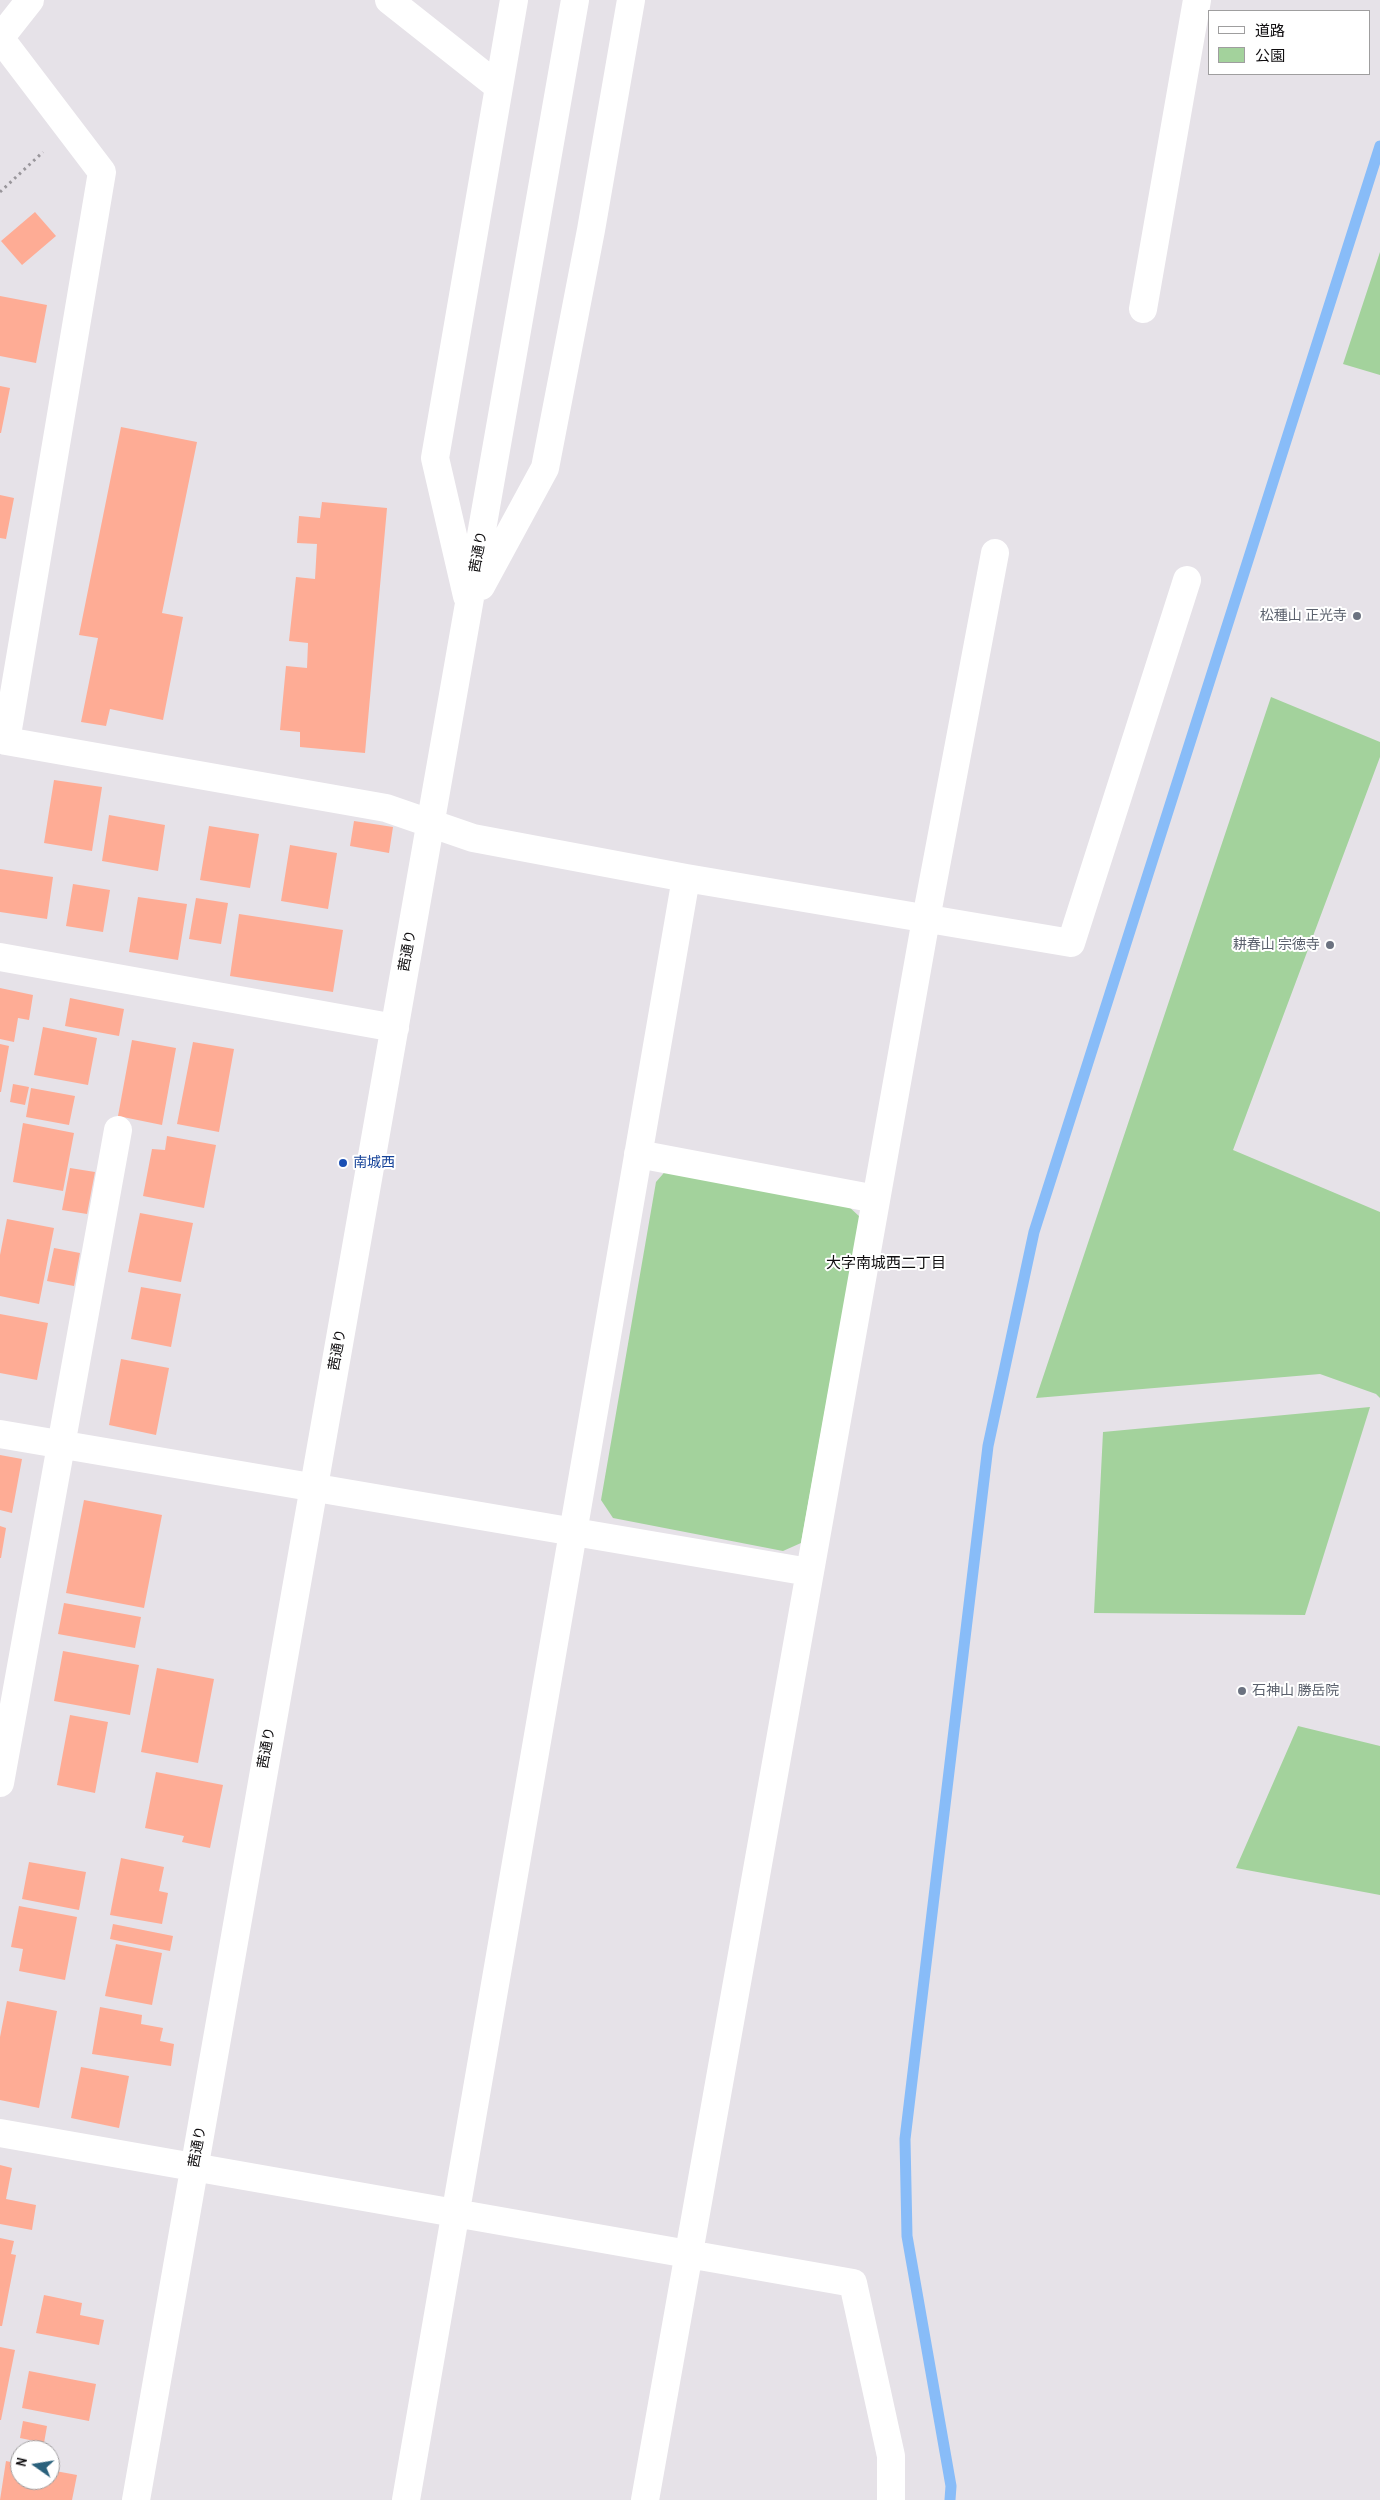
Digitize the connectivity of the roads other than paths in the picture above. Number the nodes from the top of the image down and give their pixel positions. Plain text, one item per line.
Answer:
1 (30, 0) edge
2 (389, 0) edge
3 (514, 0) edge
4 (575, 0) edge
5 (631, 0) edge
6 (1197, 0) edge
7 (499, 87) junction
8 (1143, 309) dead end
9 (995, 552) dead end
10 (1187, 580) dead end
11 (469, 607) junction
12 (430, 825) junction
13 (686, 878) junction
14 (926, 919) junction
15 (0, 957) edge
16 (395, 1028) junction
17 (118, 1130) dead end
18 (638, 1154) junction
19 (876, 1199) junction
20 (0, 1434) edge
21 (61, 1445) junction
22 (313, 1488) junction
23 (573, 1532) junction
24 (809, 1572) junction
25 (0, 1783) edge
26 (0, 2133) edge
27 (194, 2167) junction
28 (456, 2214) junction
29 (688, 2253) junction
30 (136, 2500) edge
31 (406, 2500) edge
32 (645, 2500) edge
33 (891, 2500) edge

1 - 12 street
2 - 7 street
3 - 7 street
4 - 11 street, 茜通り
5 - 11 street
6 - 8 street
7 - 11 street
9 - 14 street
10 - 14 street
11 - 12 street, 茜通り
12 - 13 street
12 - 16 street, 茜通り
13 - 14 street
13 - 18 street
14 - 19 street
15 - 16 street
16 - 22 street, 茜通り
17 - 21 street
18 - 19 street
18 - 23 street
19 - 24 street
20 - 21 street
21 - 22 street
21 - 25 street
22 - 23 street
22 - 27 street, 茜通り
23 - 24 street
23 - 28 street
24 - 29 street
26 - 27 street
27 - 28 street
27 - 30 street, 茜通り
28 - 29 street
28 - 31 street
29 - 32 street
29 - 33 street

